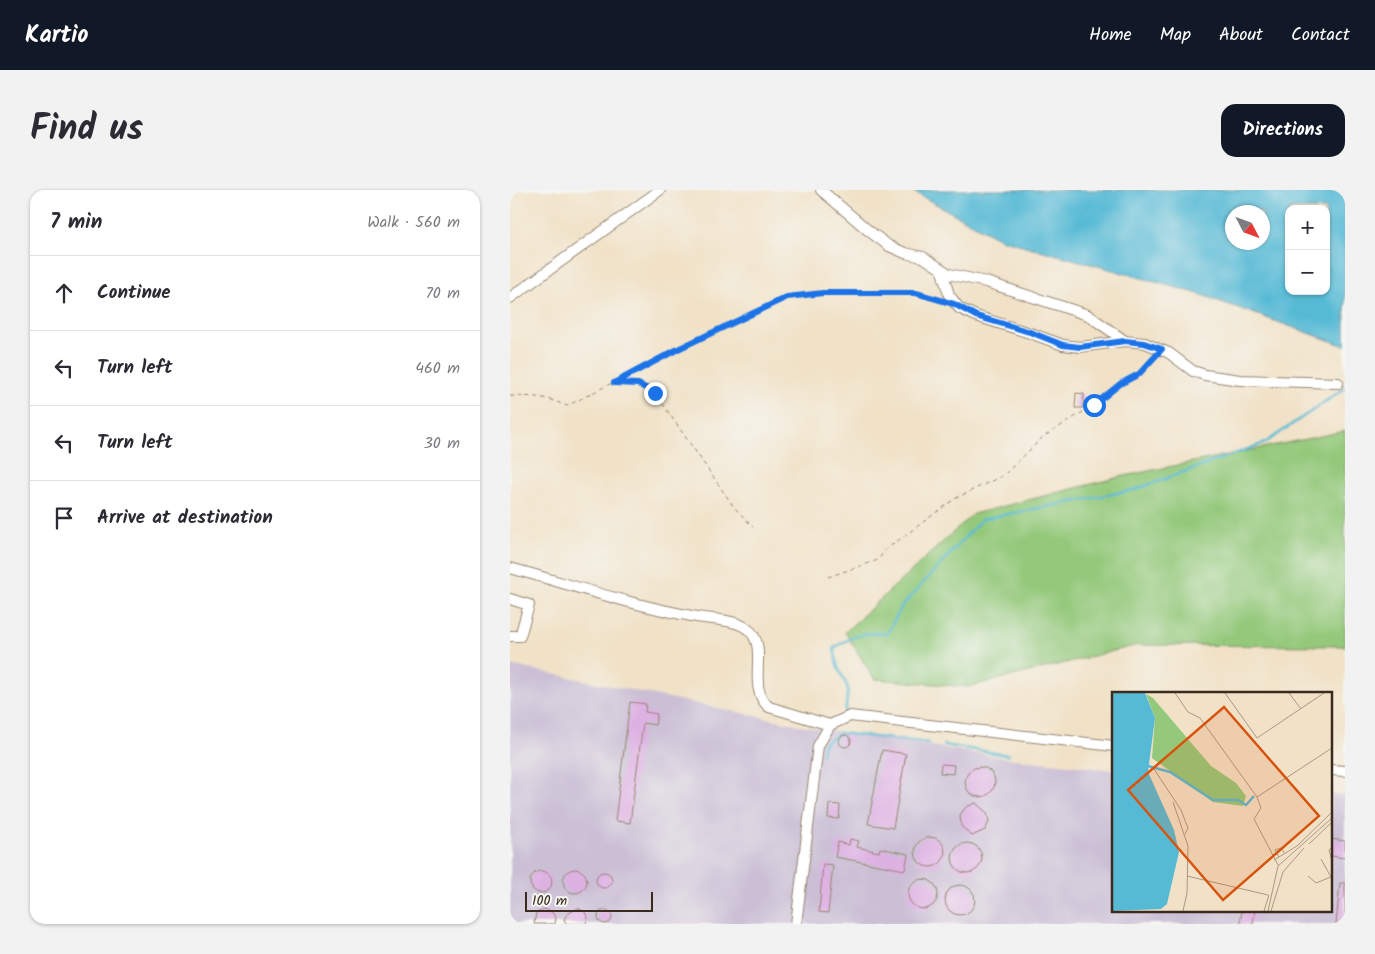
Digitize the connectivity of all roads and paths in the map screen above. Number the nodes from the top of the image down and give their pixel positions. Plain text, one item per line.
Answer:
1 (660, 190) edge
2 (821, 190) edge
3 (942, 271) junction
4 (510, 298) edge
5 (954, 304) junction
6 (1125, 341) junction
7 (1162, 349) junction
8 (614, 383) junction
9 (1338, 383) dead end
10 (510, 396) edge
11 (753, 526) dead end
12 (510, 568) edge
13 (828, 577) dead end
14 (510, 599) edge
15 (510, 636) edge
16 (830, 725) junction
17 (1112, 746) edge
18 (1332, 770) edge
19 (1345, 771) edge
20 (796, 924) edge

1 - 4 street
2 - 3 street
3 - 5 street
3 - 6 street
5 - 6 street
5 - 8 path
6 - 7 street
7 - 9 street
7 - 13 path
8 - 10 path
8 - 11 path
12 - 16 street
14 - 15 street
16 - 17 street
16 - 20 street
18 - 19 street

